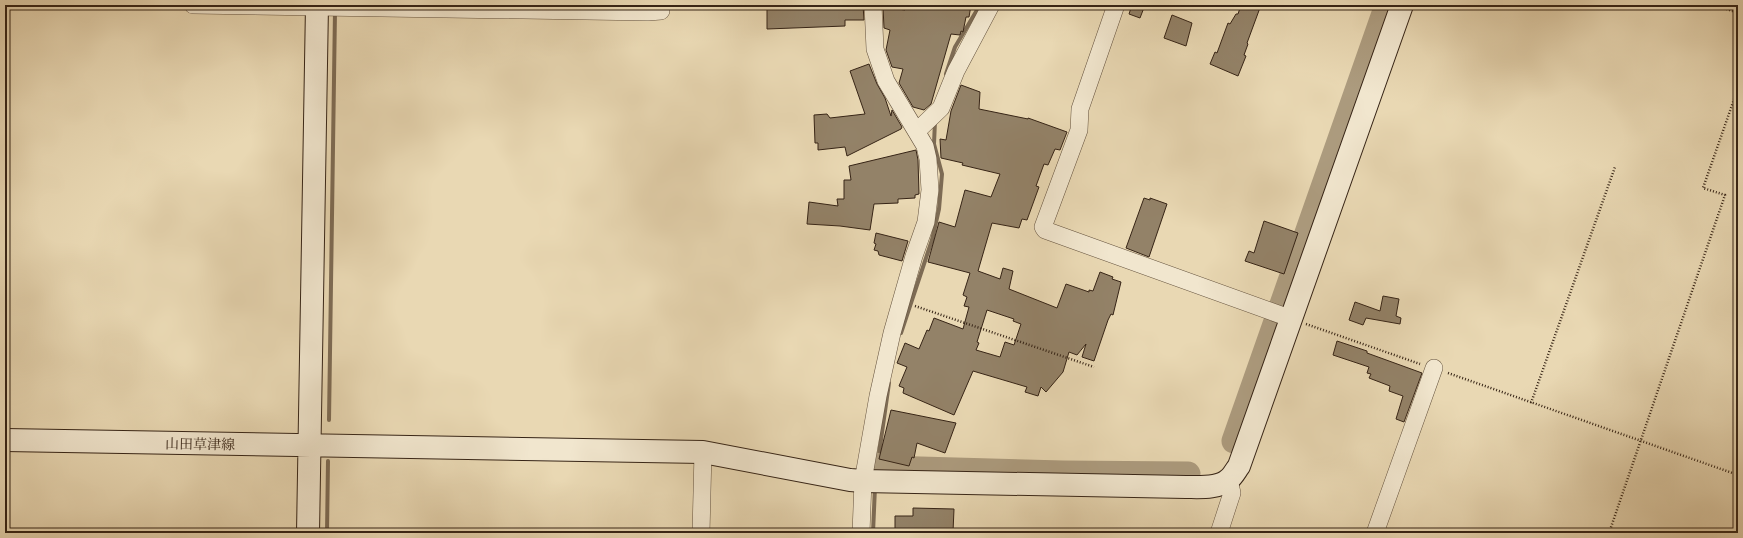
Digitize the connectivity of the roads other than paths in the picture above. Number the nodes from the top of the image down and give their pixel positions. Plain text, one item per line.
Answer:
1 (193, 5) edge
2 (662, 5) edge
3 (873, 5) edge
4 (991, 5) edge
5 (1116, 5) edge
6 (1402, 5) edge
7 (327, 7) edge
8 (917, 131) junction
9 (1292, 319) junction
10 (1434, 368) road end
11 (5, 440) edge
12 (309, 447) junction
13 (703, 452) junction
14 (1229, 480) junction
15 (863, 481) junction
16 (308, 533) edge
17 (701, 533) edge
18 (861, 533) edge
19 (1219, 533) edge
20 (1375, 533) edge

1 - 7 street
2 - 7 street
3 - 8 street
4 - 8 street
5 - 9 street
6 - 9 street
7 - 12 street
8 - 15 street
9 - 14 street
10 - 20 street
11 - 12 street, 山田草津線
12 - 13 street, 山田草津線
12 - 16 street
13 - 15 street, 山田草津線
13 - 17 street
14 - 15 street, 山田草津線
14 - 19 street
15 - 18 street

